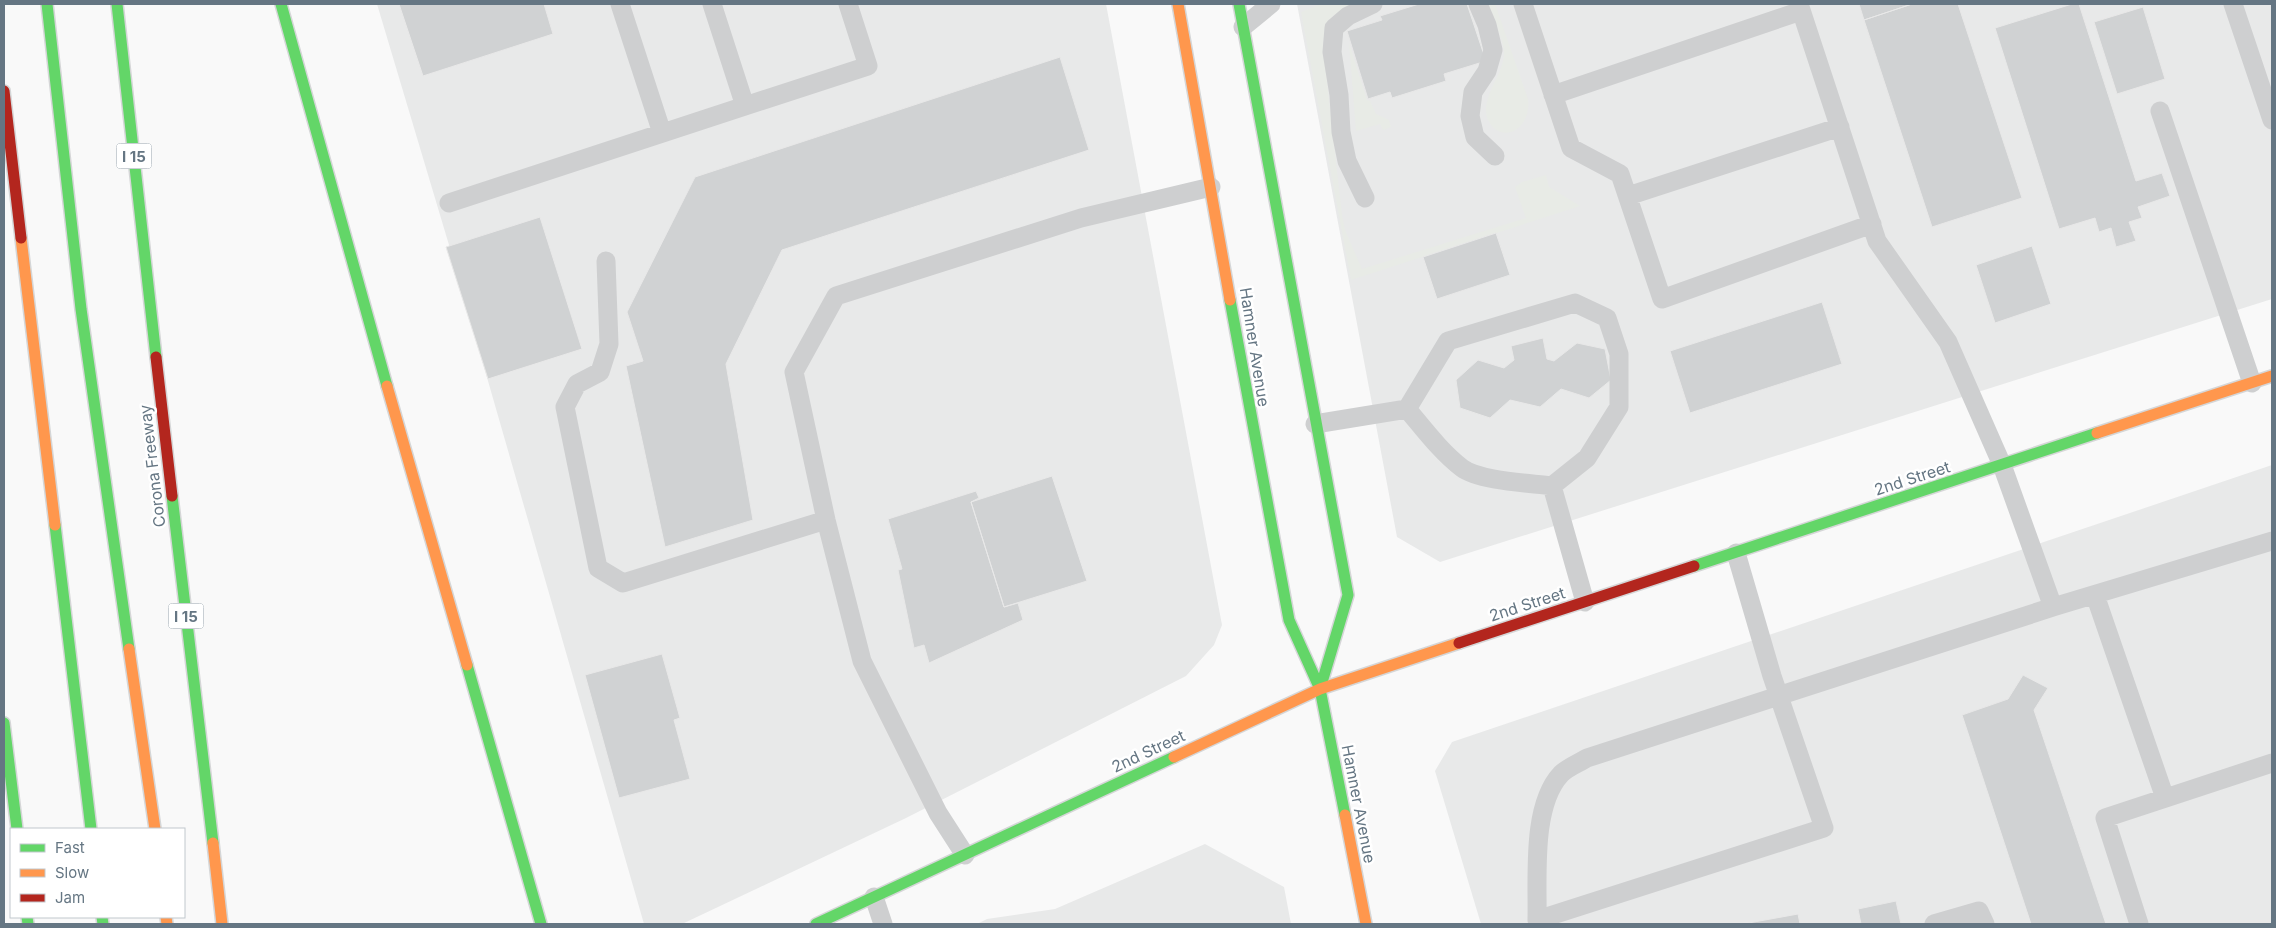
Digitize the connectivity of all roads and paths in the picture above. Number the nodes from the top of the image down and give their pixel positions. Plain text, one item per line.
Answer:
1 (47, 4) edge
2 (117, 4) edge
3 (281, 4) edge
4 (620, 4) edge
5 (712, 4) edge
6 (848, 4) edge
7 (1178, 4) edge
8 (1239, 4) edge
9 (1271, 4) edge
10 (1373, 4) edge
11 (1478, 4) edge
12 (1523, 4) edge
13 (2234, 4) edge
14 (1800, 7) edge
15 (1243, 26) junction
16 (4, 91) edge
17 (1554, 95) junction
18 (745, 106) junction
19 (2160, 112) dead end
20 (2272, 120) edge
21 (1840, 127) junction
22 (662, 133) junction
23 (1495, 156) dead end
24 (1210, 188) junction
25 (1628, 196) junction
26 (1365, 198) dead end
27 (449, 203) dead end
28 (1872, 224) junction
29 (606, 261) dead end
30 (2272, 376) edge
31 (2252, 383) junction
32 (1407, 409) junction
33 (1315, 424) junction
34 (2002, 465) junction
35 (1552, 486) junction
36 (826, 520) junction
37 (2272, 541) edge
38 (1736, 553) junction
39 (2095, 595) junction
40 (1585, 602) junction
41 (2053, 607) junction
42 (1320, 689) junction
43 (1778, 694) junction
44 (4, 723) edge
45 (2272, 762) edge
46 (2164, 798) junction
47 (16, 828) edge
48 (91, 828) edge
49 (155, 828) edge
50 (965, 855) junction
51 (874, 897) junction
52 (1537, 922) edge
53 (222, 924) edge
54 (541, 924) edge
55 (816, 924) edge
56 (883, 924) edge
57 (1366, 924) edge
58 (1934, 924) edge
59 (1984, 924) edge
60 (2139, 924) edge

1 - 49 main road
2 - 53 main road, Corona Freeway / I 15
3 - 54 main road
4 - 22 lane
5 - 18 lane
6 - 18 lane
7 - 24 main road, Hamner Avenue
8 - 15 main road, Hamner Avenue
9 - 15 lane
10 - 26 lane
11 - 23 lane
12 - 17 lane
13 - 20 lane
14 - 17 lane
14 - 21 lane
15 - 33 main road, Hamner Avenue
16 - 48 main road
17 - 25 lane
18 - 22 lane
19 - 31 lane
21 - 25 lane
21 - 28 lane
22 - 27 lane
24 - 36 lane
24 - 42 main road, Hamner Avenue
25 - 28 lane
28 - 34 lane
29 - 36 lane
30 - 31 main road, 2nd Street
31 - 34 main road, 2nd Street
32 - 33 lane
32 - 35 lane
32 - 35 lane
33 - 42 main road, Hamner Avenue
34 - 38 main road, 2nd Street
34 - 41 lane
35 - 40 lane
36 - 50 lane
37 - 39 lane
38 - 40 main road, 2nd Street
38 - 43 lane
39 - 41 lane
39 - 46 lane
40 - 42 main road, 2nd Street
41 - 43 lane
42 - 50 main road, 2nd Street
42 - 57 main road, Hamner Avenue
43 - 52 lane
43 - 52 lane
44 - 47 main road
45 - 46 lane
46 - 60 lane
50 - 51 main road, 2nd Street
51 - 55 main road, 2nd Street
51 - 56 lane
58 - 59 lane

